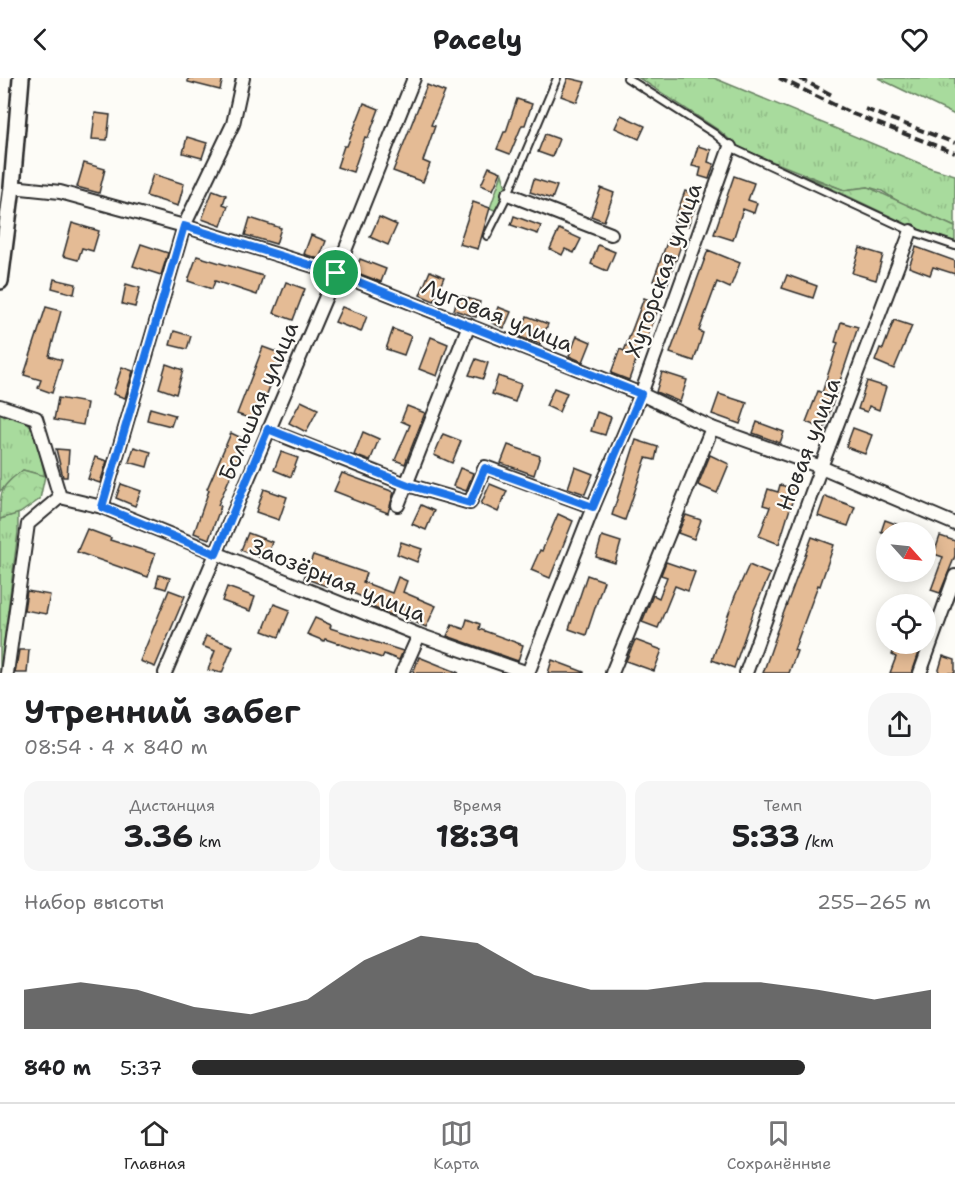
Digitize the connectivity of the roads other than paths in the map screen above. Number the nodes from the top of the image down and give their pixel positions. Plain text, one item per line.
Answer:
1 (21, 78) edge
2 (243, 78) edge
3 (414, 78) edge
4 (557, 78) edge
5 (627, 78) edge
6 (730, 147) junction
7 (12, 187) junction
8 (508, 194) junction
9 (184, 226) junction
10 (911, 231) junction
11 (611, 234) dead end
12 (487, 236) dead end
13 (955, 246) edge
14 (336, 273) junction
15 (0, 281) edge
16 (469, 325) junction
17 (641, 394) junction
18 (0, 406) edge
19 (711, 428) junction
20 (268, 429) junction
21 (820, 467) junction
22 (408, 485) junction
23 (60, 497) junction
24 (398, 506) dead end
25 (102, 507) junction
26 (593, 507) junction
27 (955, 524) edge
28 (216, 554) junction
29 (955, 576) edge
30 (419, 635) junction
31 (7, 673) edge
32 (165, 673) edge
33 (402, 673) edge
34 (528, 673) edge
35 (612, 673) edge
36 (746, 673) edge
37 (920, 673) edge

1 - 7 street
2 - 9 street
3 - 14 street, Большая улица
4 - 8 lane
5 - 6 lane
6 - 10 lane
6 - 17 street, Хуторская улица
7 - 9 street, Луговая улица
7 - 15 street
8 - 11 street
8 - 12 lane
9 - 14 street, Луговая улица
9 - 25 street
10 - 13 lane
10 - 21 street, Новая улица
14 - 16 street, Луговая улица
14 - 20 street, Большая улица
16 - 17 street, Луговая улица
16 - 22 street
17 - 19 street, Луговая улица
17 - 26 street, Хуторская улица
18 - 23 street
19 - 21 street, Луговая улица
19 - 35 street
20 - 22 street
20 - 28 street, Большая улица
21 - 27 street, Луговая улица
21 - 36 street, Новая улица
22 - 24 street
22 - 26 street
23 - 25 street, Заозёрная улица
23 - 31 street
25 - 28 street, Заозёрная улица
26 - 34 street, Хуторская улица
28 - 30 street, Заозёрная улица
28 - 32 street, Большая улица
29 - 37 street
30 - 33 street
30 - 34 street, Заозёрная улица

